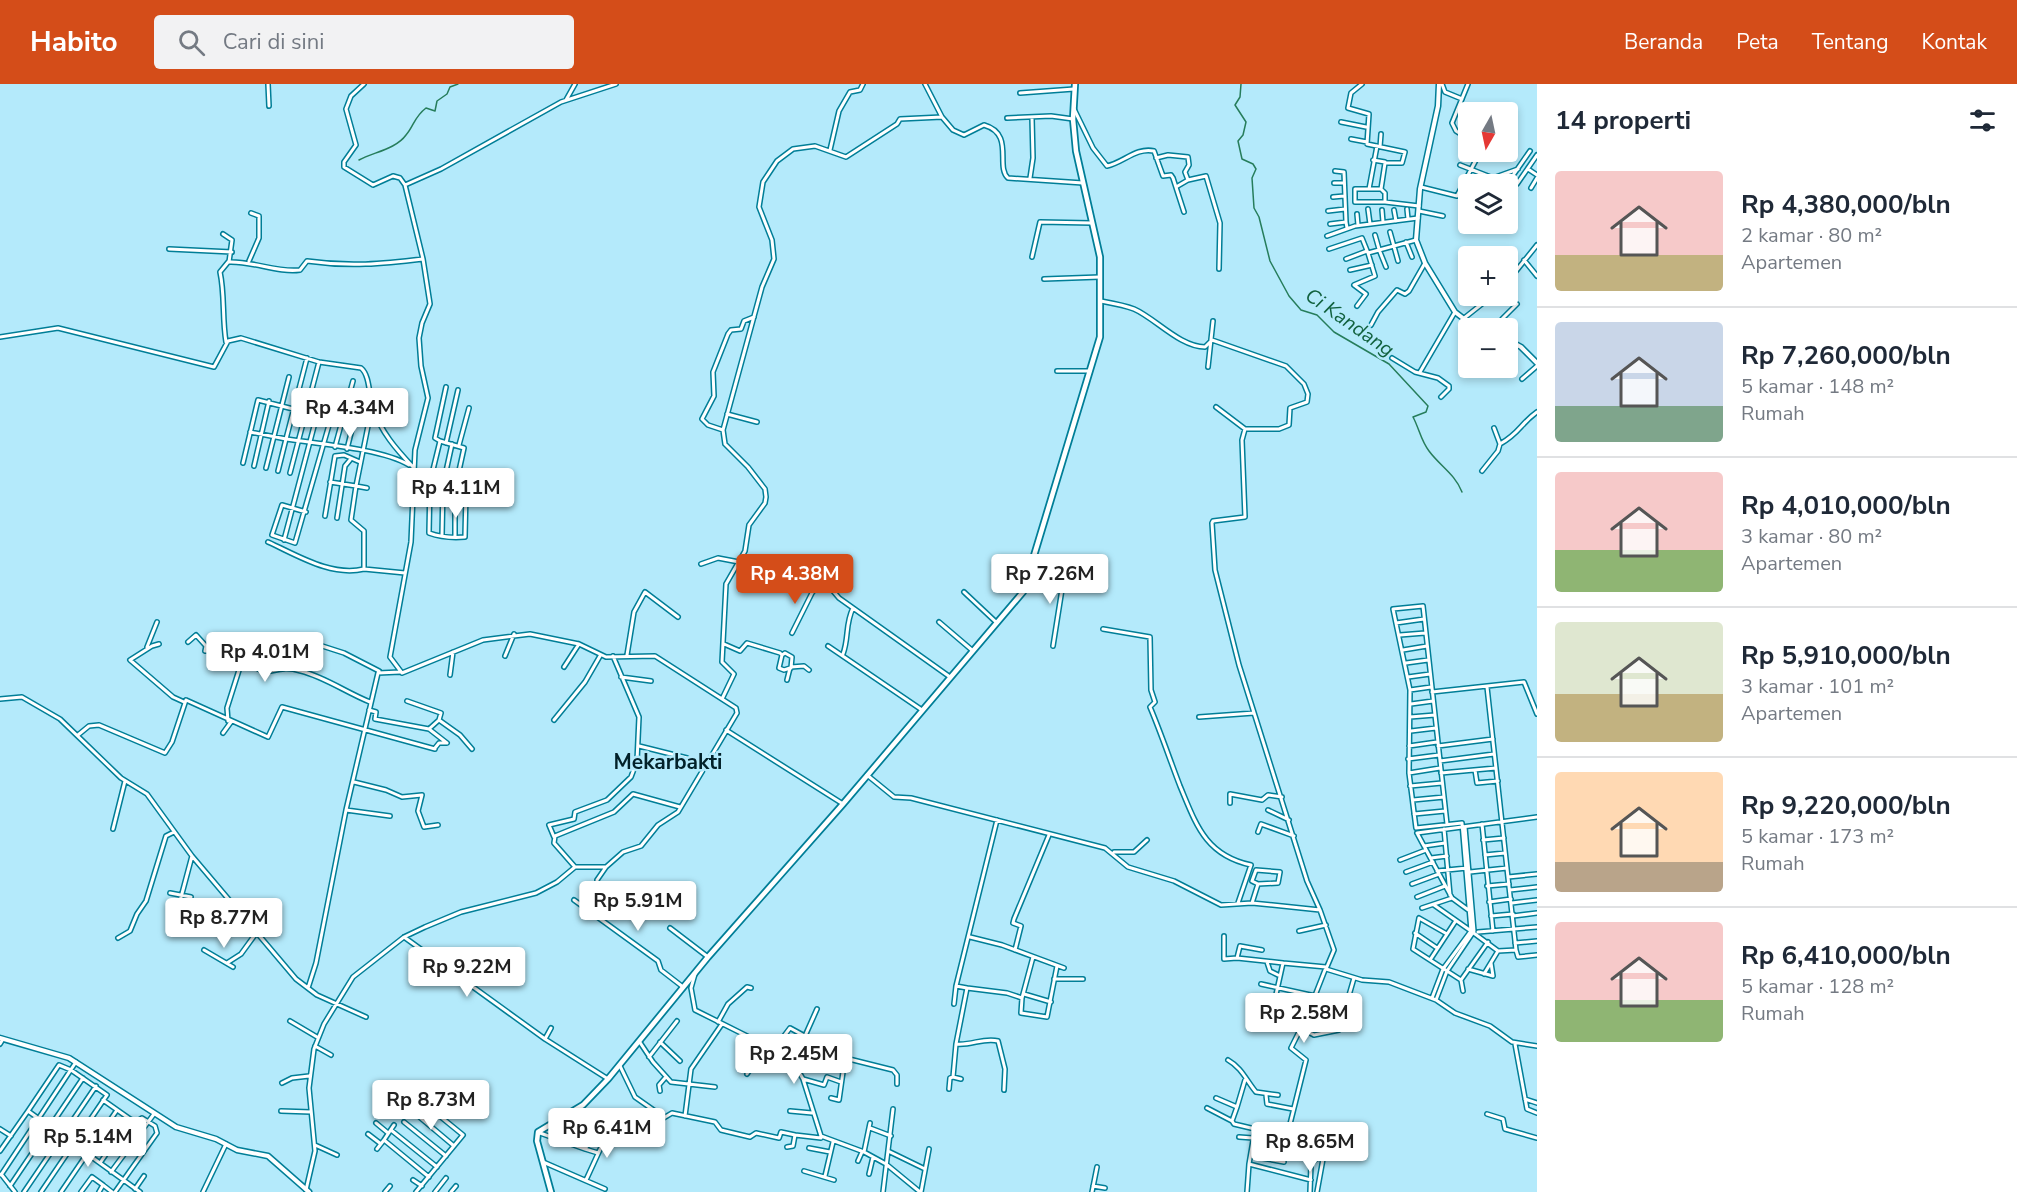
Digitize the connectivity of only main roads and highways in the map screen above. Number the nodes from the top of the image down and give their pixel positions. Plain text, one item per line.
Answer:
1 (1075, 86) edge
2 (552, 1192) edge

1 - 2 main road

